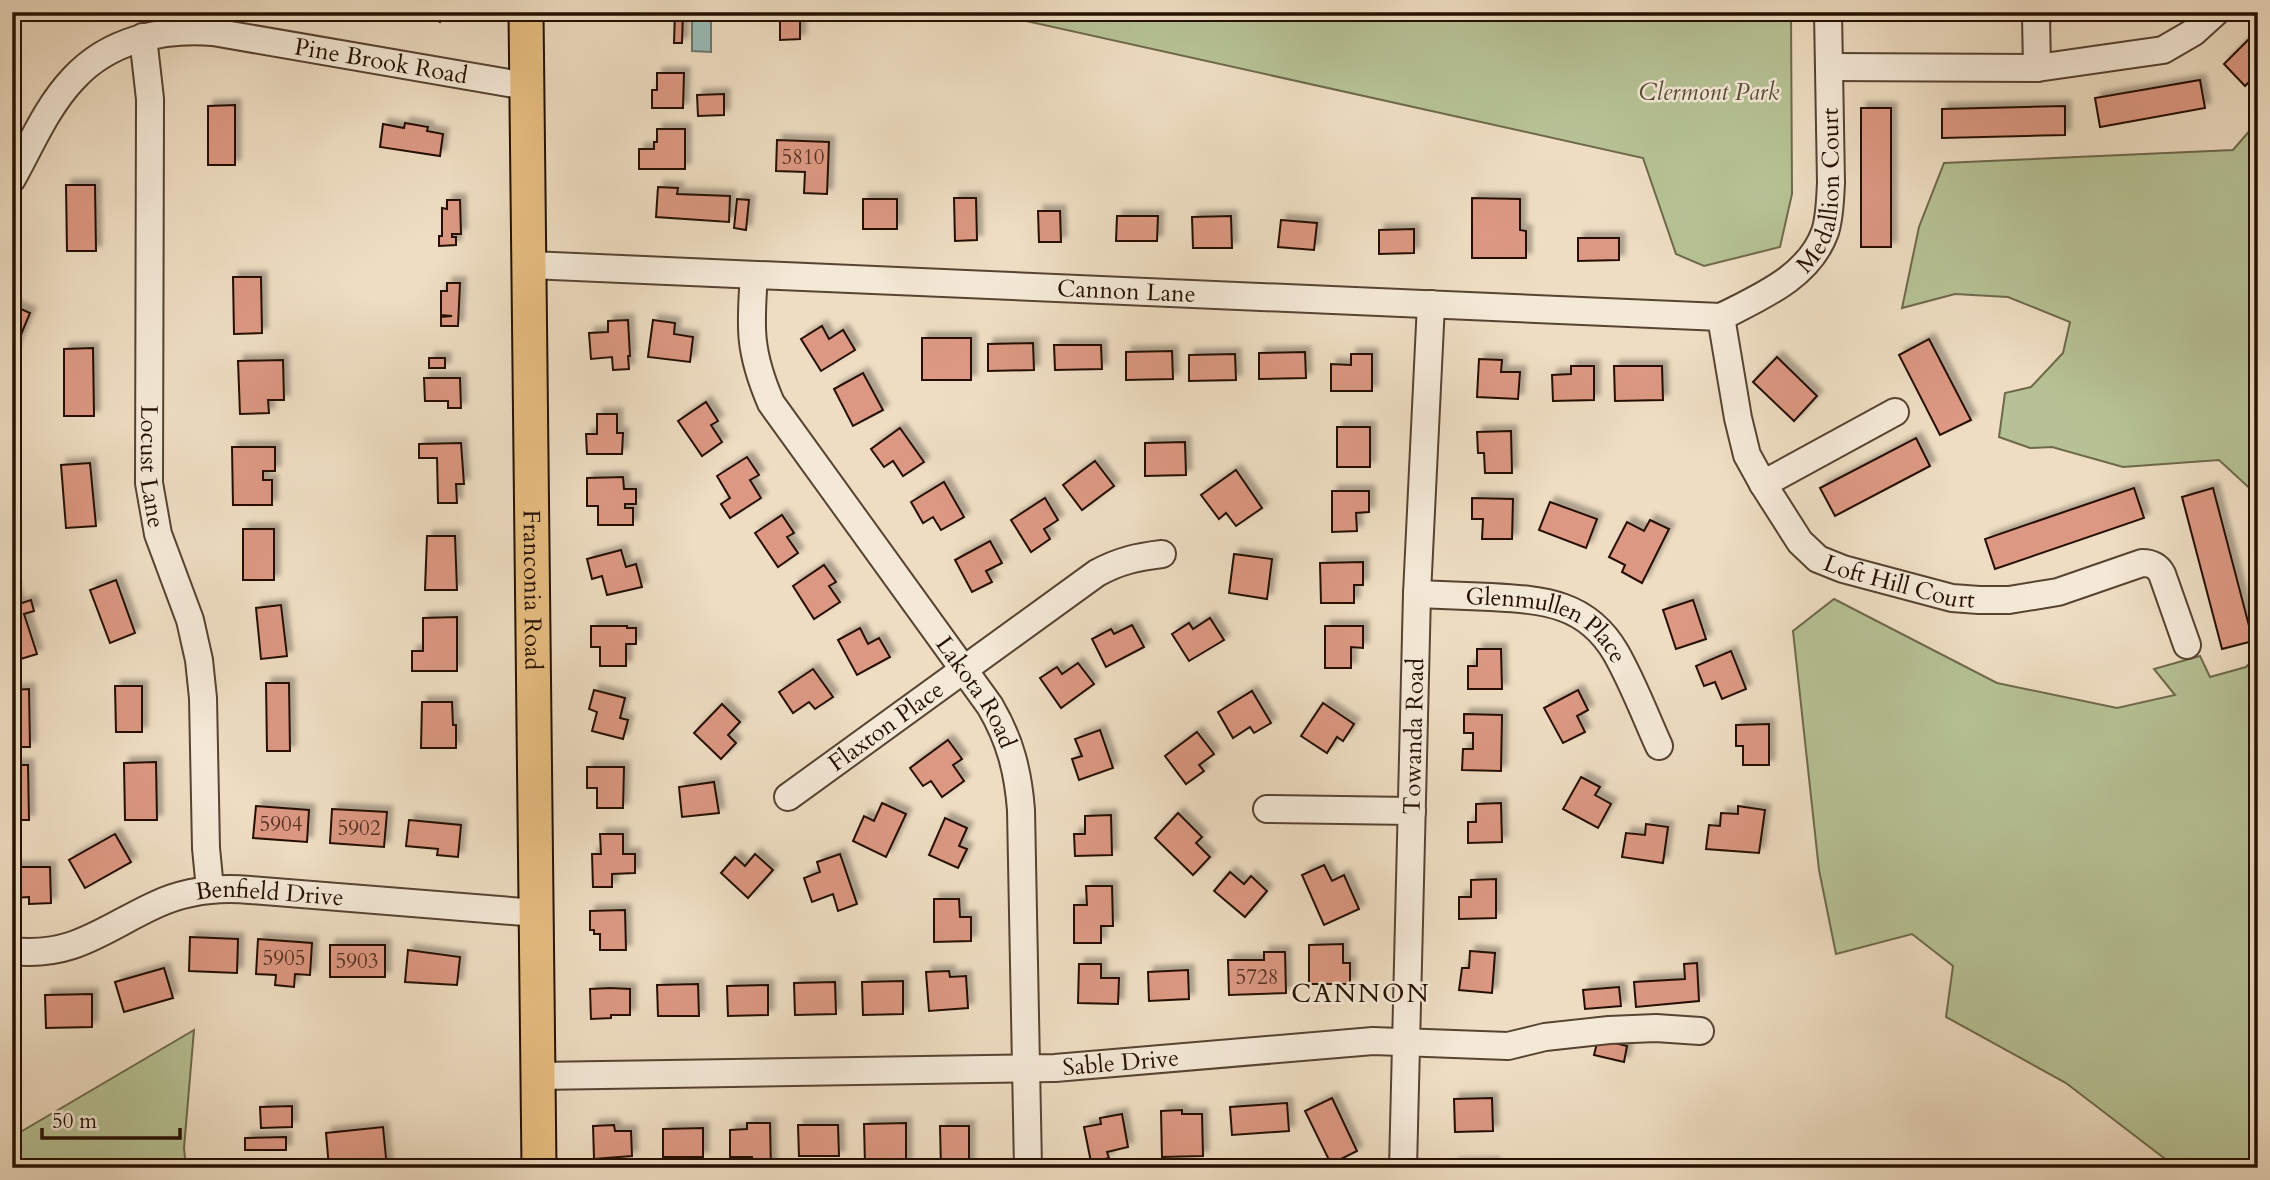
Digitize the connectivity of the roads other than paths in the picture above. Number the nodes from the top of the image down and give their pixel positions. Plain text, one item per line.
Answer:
1 (526, 12) edge
2 (1828, 12) edge
3 (2041, 12) edge
4 (2216, 12) edge
5 (143, 37) junction
6 (1830, 67) junction
7 (2037, 68) junction
8 (526, 86) junction
9 (12, 179) edge
10 (530, 265) junction
11 (754, 275) junction
12 (1431, 304) junction
13 (1721, 317) junction
14 (1895, 411) dead end
15 (1763, 484) junction
16 (1162, 554) dead end
17 (1417, 594) junction
18 (2187, 645) dead end
19 (963, 670) junction
20 (1659, 746) dead end
21 (788, 797) dead end
22 (1267, 809) dead end
23 (1412, 811) junction
24 (210, 889) junction
25 (537, 913) junction
26 (12, 951) edge
27 (1700, 1031) dead end
28 (1406, 1042) junction
29 (1026, 1069) junction
30 (538, 1076) junction
31 (540, 1168) edge
32 (1028, 1168) edge
33 (1403, 1168) edge

1 - 8 main road, Franconia Road
2 - 6 street, Medallion Court
3 - 7 street
4 - 7 street
5 - 8 street, Pine Brook Road
5 - 9 street, Pine Brook Road
5 - 24 street, Locust Lane
6 - 7 street
6 - 13 street, Medallion Court
8 - 10 main road, Franconia Road
10 - 11 street, Cannon Lane
10 - 25 main road, Franconia Road
11 - 12 street, Cannon Lane
11 - 19 street, Lakota Road
12 - 13 street, Cannon Lane
12 - 17 street, Towanda Road
13 - 15 street, Loft Hill Court
14 - 15 street
15 - 18 street, Loft Hill Court
16 - 19 street, Flaxton Place
17 - 20 street, Glenmullen Place
17 - 23 street, Towanda Road
19 - 21 street, Flaxton Place
19 - 29 street, Lakota Road
22 - 23 street
23 - 28 street, Towanda Road
24 - 25 street, Benfield Drive
24 - 26 street, Benfield Drive
25 - 30 main road, Franconia Road
27 - 28 street, Sable Drive
28 - 29 street, Sable Drive
28 - 33 street, Towanda Road
29 - 30 street, Sable Drive
29 - 32 street, Lakota Road
30 - 31 main road, Franconia Road

